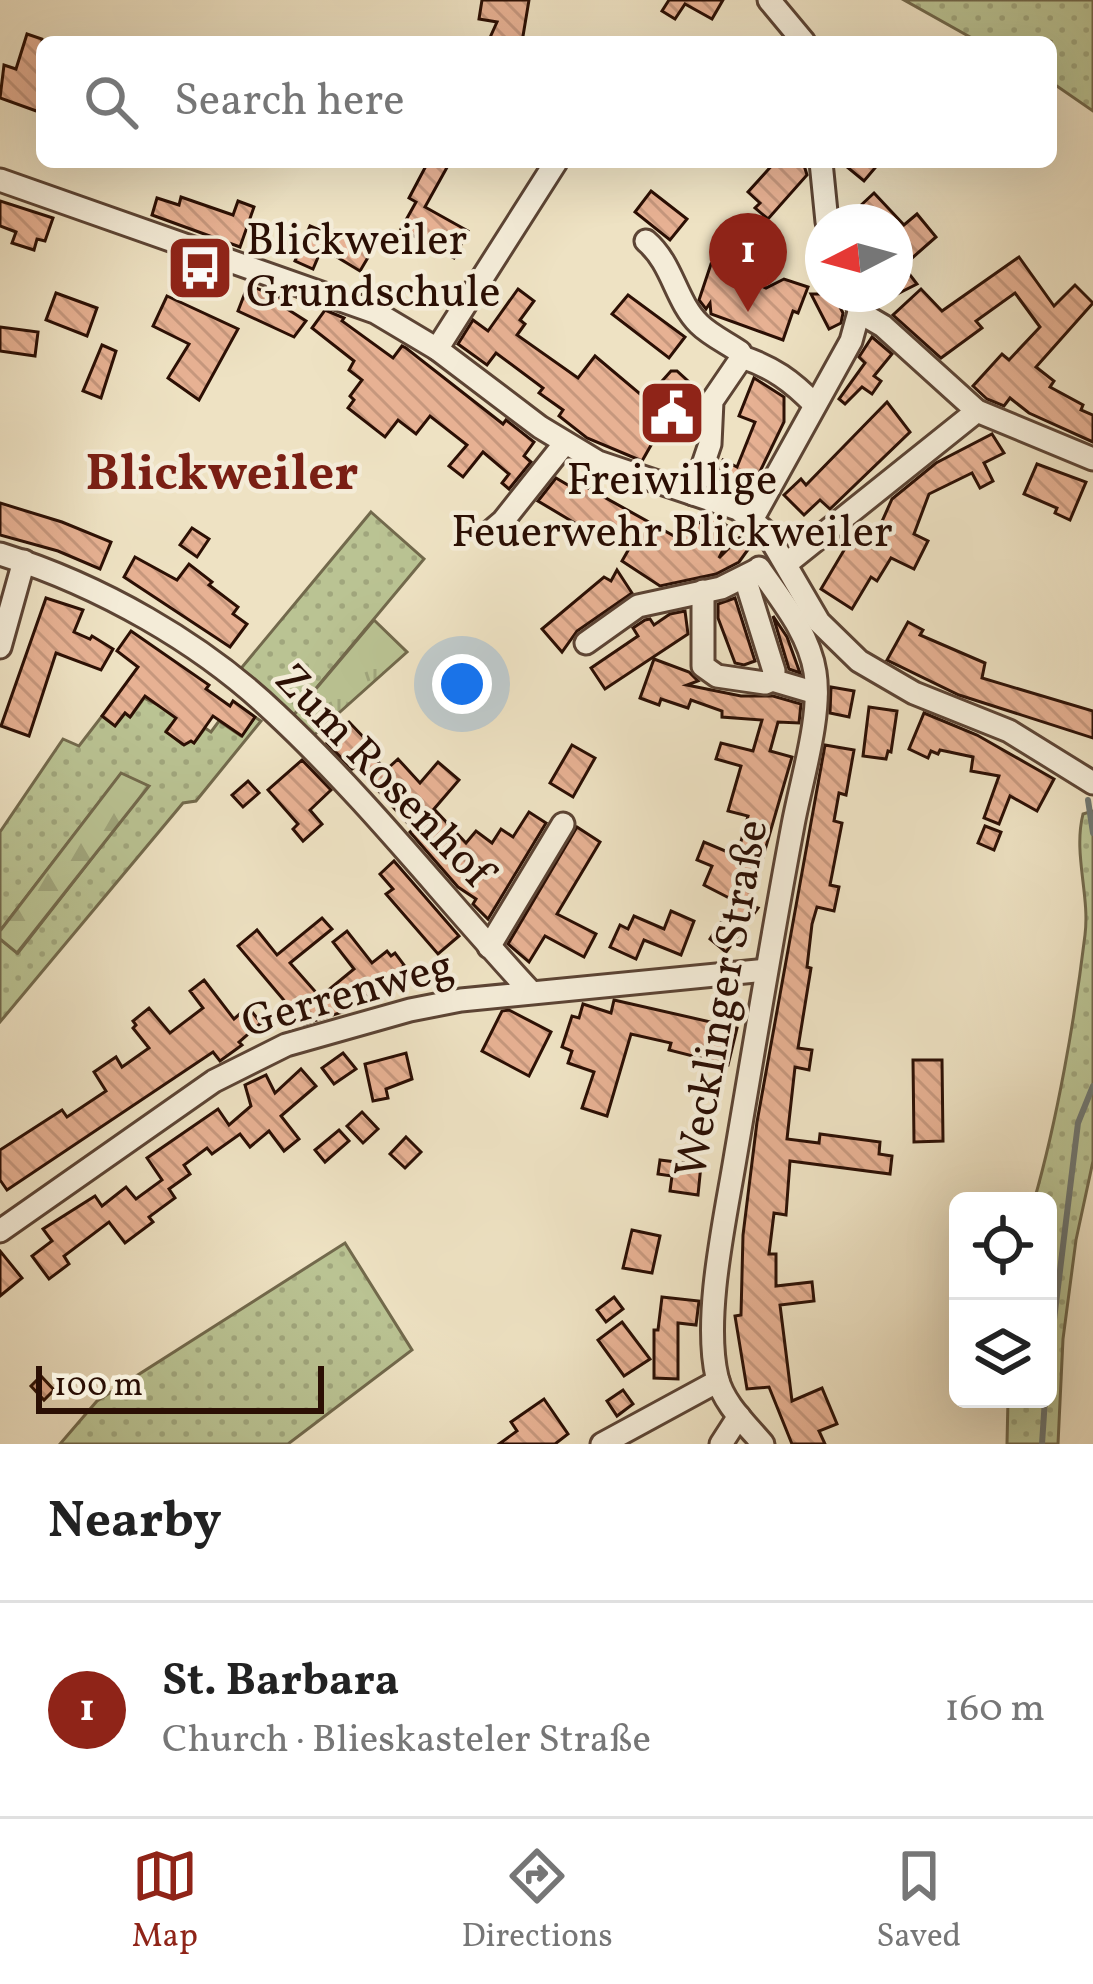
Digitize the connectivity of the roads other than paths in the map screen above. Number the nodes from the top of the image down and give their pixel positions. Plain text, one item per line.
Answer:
1 (769, 0) edge
2 (799, 36) edge
3 (552, 168) edge
4 (822, 168) edge
5 (0, 180) edge
6 (825, 204) edge
7 (646, 241) dead end
8 (856, 312) edge
9 (867, 312) edge
10 (437, 349) junction
11 (742, 357) junction
12 (814, 404) junction
13 (977, 411) junction
14 (565, 443) junction
15 (1093, 459) edge
16 (693, 494) junction
17 (753, 518) junction
18 (489, 533) dead end
19 (0, 554) edge
20 (783, 559) junction
21 (25, 562) junction
22 (752, 573) junction
23 (703, 591) junction
24 (586, 643) dead end
25 (0, 647) edge
26 (772, 680) junction
27 (816, 693) junction
28 (1093, 784) edge
29 (563, 824) dead end
30 (489, 947) junction
31 (766, 970) junction
32 (530, 991) junction
33 (0, 1231) edge
34 (718, 1381) junction
35 (739, 1416) junction
36 (602, 1444) edge
37 (722, 1444) edge
38 (763, 1444) edge

1 - 2 street
3 - 10 street
4 - 6 street
5 - 10 street
7 - 11 street
8 - 12 street
9 - 13 street
10 - 14 street
11 - 12 street
11 - 16 street
12 - 17 street
13 - 15 street
13 - 20 street
14 - 16 street
14 - 18 street
16 - 17 street
17 - 20 street
19 - 21 street, Zum Rosenhof
20 - 22 street
20 - 28 street
21 - 25 street
21 - 30 street, Zum Rosenhof
22 - 23 street
22 - 26 street
22 - 27 street, Wecklinger Straße
23 - 24 street
23 - 26 street
26 - 27 street
27 - 31 street, Wecklinger Straße
29 - 30 street, Zum Rosenhof
30 - 32 street, Zum Rosenhof
31 - 32 street, Gerrenweg
31 - 34 street, Wecklinger Straße
32 - 33 street, Gerrenweg
34 - 35 street, Wecklinger Straße
34 - 36 street
35 - 37 street
35 - 38 street, Wecklinger Straße

